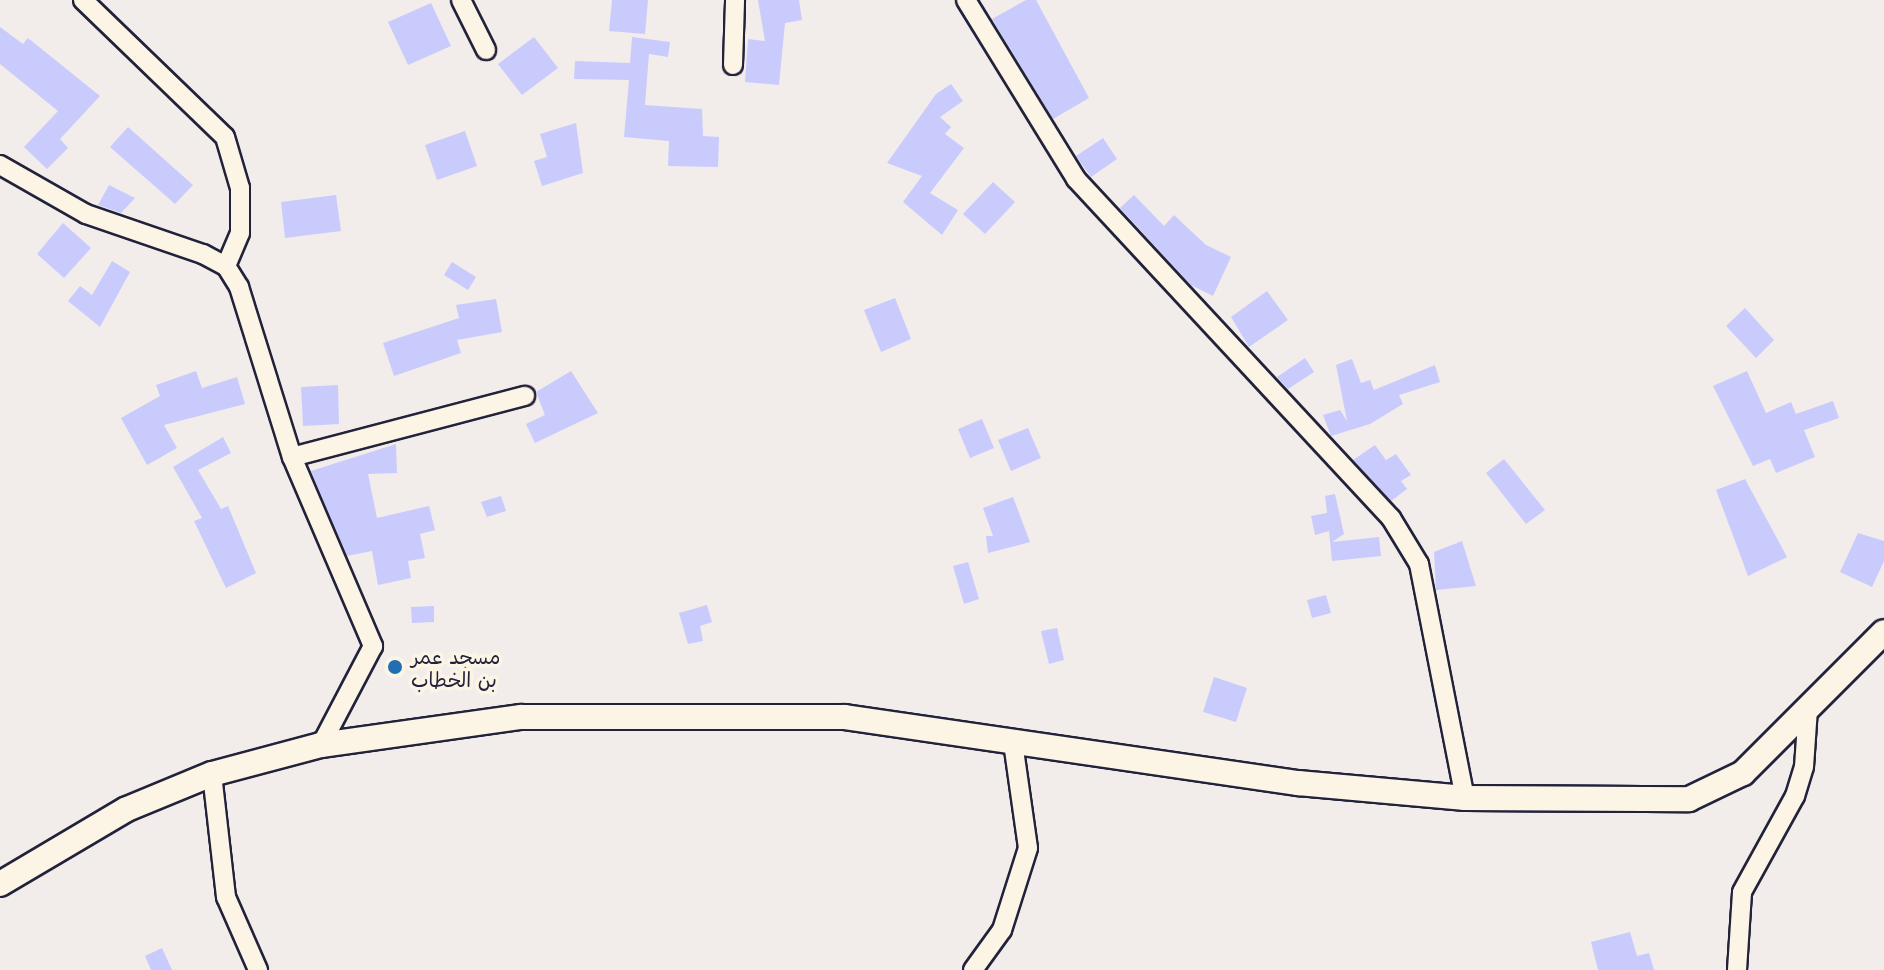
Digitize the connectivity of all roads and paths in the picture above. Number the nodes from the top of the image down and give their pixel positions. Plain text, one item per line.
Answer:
1 (83, 0) edge
2 (461, 0) edge
3 (735, 0) edge
4 (966, 0) edge
5 (486, 50) dead end
6 (733, 65) dead end
7 (0, 165) edge
8 (226, 266) junction
9 (525, 396) dead end
10 (292, 457) junction
11 (1884, 632) edge
12 (1808, 708) junction
13 (1013, 743) junction
14 (321, 745) junction
15 (212, 774) junction
16 (1465, 798) junction
17 (0, 884) edge
18 (258, 970) edge
19 (973, 970) edge
20 (1737, 970) edge

1 - 8 street
2 - 5 street
3 - 6 street
4 - 16 street
7 - 8 street
8 - 10 street
9 - 10 street
10 - 14 street
11 - 12 main road
12 - 16 main road
12 - 20 street
13 - 14 main road
13 - 16 main road
13 - 19 street
14 - 15 main road
15 - 17 main road
15 - 18 street

